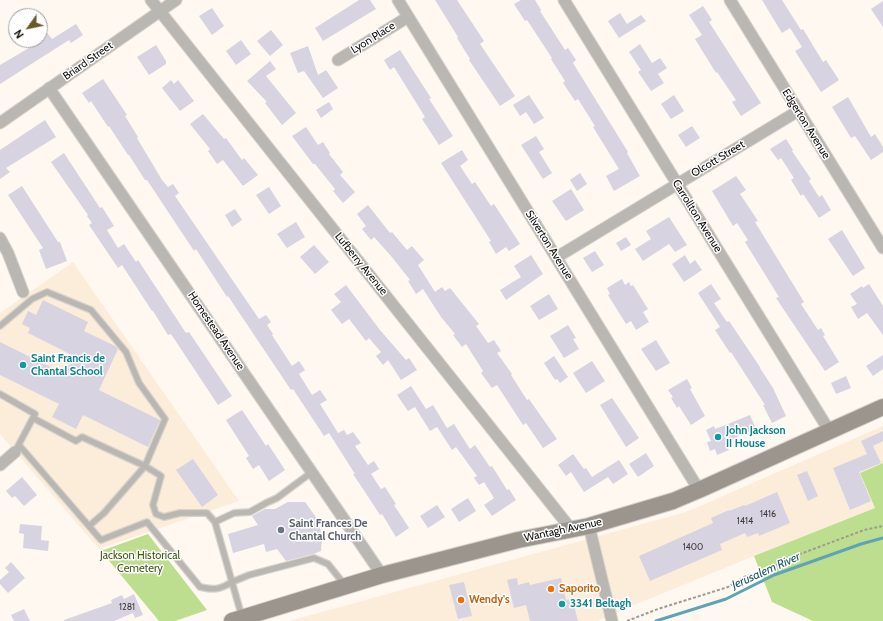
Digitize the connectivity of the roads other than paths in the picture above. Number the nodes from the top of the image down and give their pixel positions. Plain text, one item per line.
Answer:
1 (151, 0) edge
2 (176, 0) edge
3 (398, 0) edge
4 (564, 0) edge
5 (730, 0) edge
6 (159, 11) junction
7 (408, 17) junction
8 (338, 60) dead end
9 (49, 88) junction
10 (798, 111) junction
11 (0, 123) edge
12 (677, 184) junction
13 (0, 238) edge
14 (883, 248) edge
15 (557, 257) junction
16 (23, 292) dead end
17 (0, 326) edge
18 (0, 394) edge
19 (883, 408) edge
20 (33, 418) junction
21 (830, 432) junction
22 (17, 449) junction
23 (0, 465) edge
24 (145, 466) junction
25 (312, 472) junction
26 (699, 490) junction
27 (215, 522) junction
28 (89, 526) junction
29 (590, 526) junction
30 (571, 528) junction
31 (382, 575) junction
32 (232, 582) junction
33 (345, 586) junction
34 (237, 619) edge
35 (612, 621) edge

1 - 6 street, Lufberry Avenue
2 - 6 street, Briard Street
3 - 7 street, Silverton Avenue
4 - 12 street, Carrollton Avenue
5 - 10 street, Edgerton Avenue
6 - 9 street, Briard Street
6 - 30 street, Lufberry Avenue
7 - 8 street, Lyon Place
7 - 15 street, Silverton Avenue
9 - 11 street, Briard Street
9 - 25 street, Homestead Avenue
10 - 12 street, Olcott Street
10 - 14 street, Edgerton Avenue
12 - 15 street, Olcott Street
12 - 21 street, Carrollton Avenue
13 - 16 street
15 - 26 street, Silverton Avenue
17 - 24 lane
18 - 20 lane
19 - 21 main road, Wantagh Avenue
20 - 22 lane
20 - 24 lane
21 - 26 main road, Wantagh Avenue
22 - 23 street
22 - 28 lane
24 - 27 lane
24 - 28 lane
25 - 27 lane
25 - 31 street, Homestead Avenue
26 - 29 main road, Wantagh Avenue
27 - 32 lane
28 - 32 lane
29 - 30 main road, Wantagh Avenue
29 - 35 street
30 - 31 main road, Wantagh Avenue
31 - 33 main road, Wantagh Avenue
32 - 33 lane
32 - 34 lane
33 - 34 main road, Wantagh Avenue

